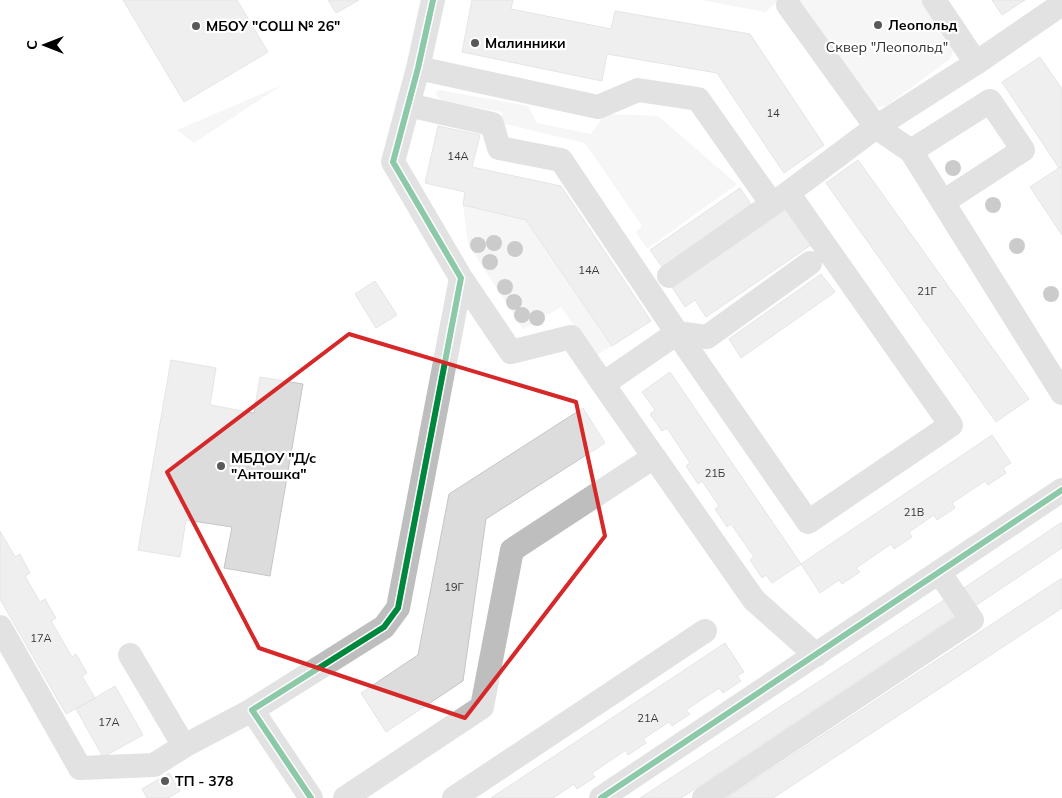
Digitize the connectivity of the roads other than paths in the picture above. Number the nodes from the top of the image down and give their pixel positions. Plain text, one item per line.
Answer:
1 (433, 0) edge
2 (934, 0) edge
3 (788, 5) dead end
4 (1060, 13) edge
5 (976, 63) junction
6 (418, 68) junction
7 (408, 105) junction
8 (876, 127) junction
9 (911, 151) junction
10 (780, 199) junction
11 (943, 202) junction
12 (810, 263) dead end
13 (669, 276) dead end
14 (461, 278) junction
15 (677, 333) junction
16 (603, 384) junction
17 (1062, 393) edge
18 (654, 457) junction
19 (1062, 490) edge
20 (939, 572) junction
21 (0, 627) edge
22 (704, 630) dead end
23 (130, 655) dead end
24 (816, 655) junction
25 (252, 710) junction
26 (184, 746) junction
27 (310, 798) edge
28 (345, 798) edge
29 (454, 798) edge
30 (601, 798) edge
31 (704, 798) edge

1 - 6 street
2 - 5 street
3 - 8 street
4 - 5 street
5 - 8 street
6 - 7 street
6 - 10 street
7 - 14 street
7 - 15 street
8 - 9 street
8 - 10 street
9 - 11 street
9 - 11 street
10 - 13 street
10 - 15 street
11 - 17 street
12 - 15 street
14 - 16 street
14 - 25 street
15 - 16 street
16 - 18 street
18 - 24 street
18 - 28 street
19 - 20 street
20 - 24 street
20 - 31 street
21 - 26 street
22 - 29 street
23 - 26 street
24 - 30 street
25 - 26 street
25 - 27 street

